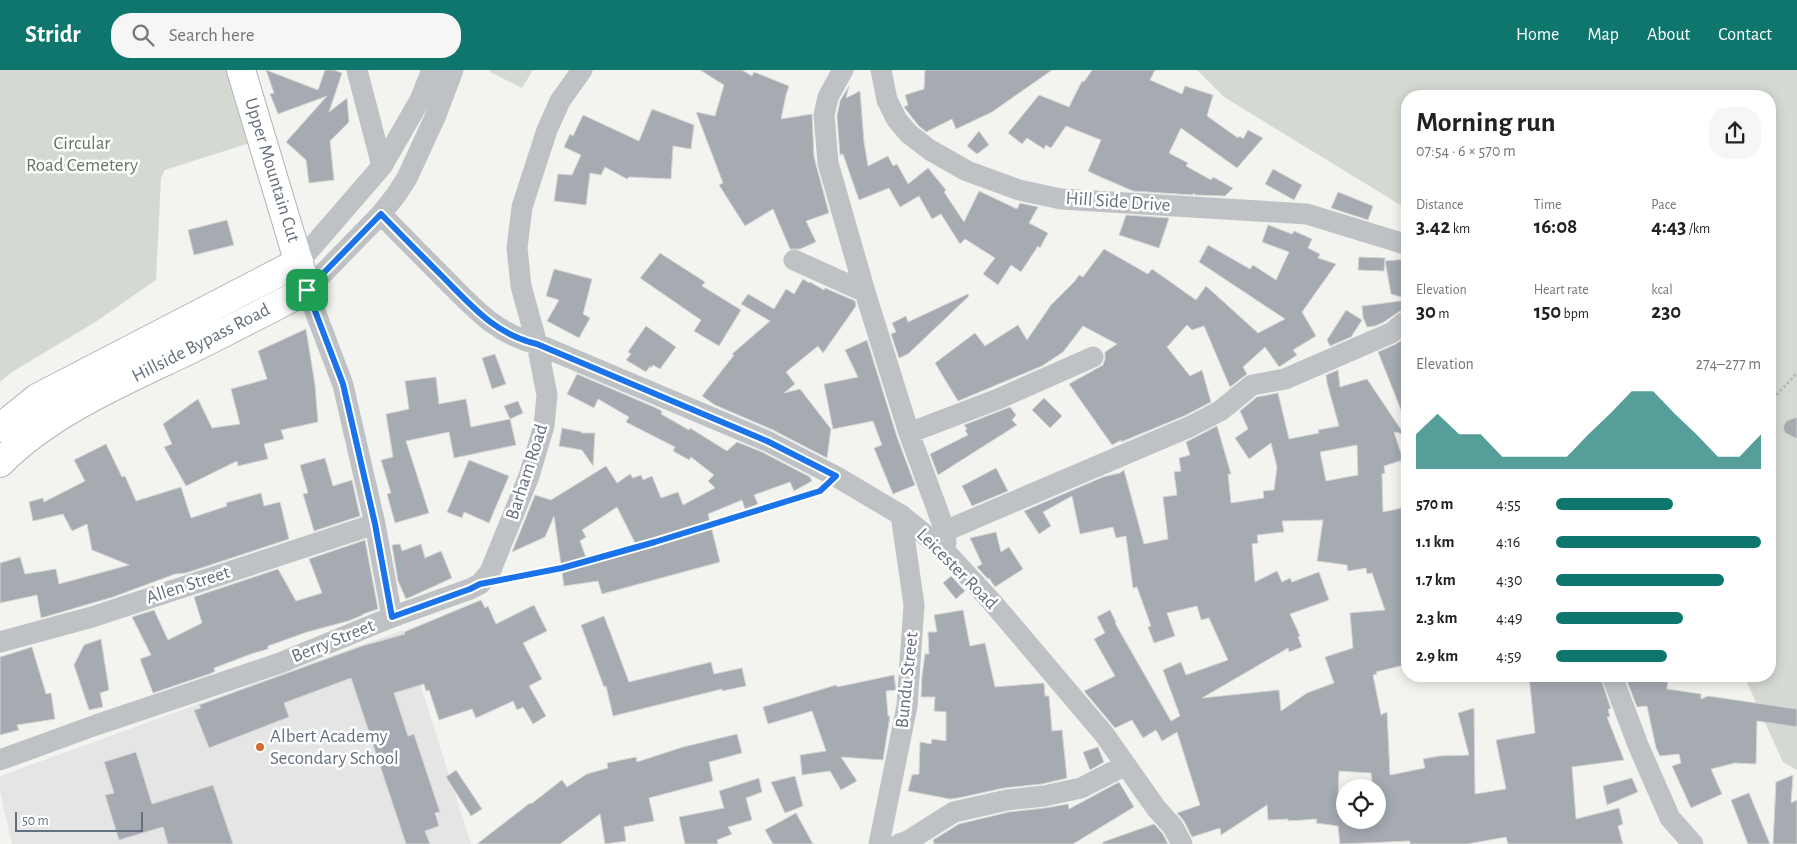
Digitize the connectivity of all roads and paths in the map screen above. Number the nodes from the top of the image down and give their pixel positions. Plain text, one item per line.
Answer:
1 (241, 70) edge
2 (357, 70) edge
3 (432, 70) edge
4 (453, 70) edge
5 (582, 70) edge
6 (843, 70) edge
7 (881, 70) edge
8 (382, 166) junction
9 (381, 214) junction
10 (1401, 243) edge
11 (794, 260) dead end
12 (300, 262) junction
13 (307, 290) junction
14 (864, 292) junction
15 (1401, 325) edge
16 (537, 344) junction
17 (1093, 357) dead end
18 (1797, 372) edge
19 (1776, 395) edge
20 (0, 428) edge
21 (908, 433) junction
22 (0, 464) edge
23 (836, 476) junction
24 (901, 515) junction
25 (375, 524) junction
26 (945, 541) junction
27 (480, 584) junction
28 (392, 617) junction
29 (0, 642) edge
30 (1614, 682) edge
31 (0, 760) edge
32 (1126, 765) junction
33 (879, 844) edge
34 (899, 844) edge
35 (1182, 844) edge
36 (1693, 844) edge

1 - 12 main road, Upper Mountain Cut
2 - 8 street
3 - 8 street, Hillside Bypass Road
4 - 9 street, Hillside Bypass Road
5 - 16 street, Barham Road
6 - 14 street
7 - 10 street, Hill Side Drive
8 - 12 street, Hillside Bypass Road
9 - 13 street, Hillside Bypass Road
9 - 16 street, Leicester Road
11 - 14 street
12 - 13 main road, Upper Mountain Cut
12 - 20 main road, Hillside Bypass Road
13 - 22 main road, Hillside Bypass Road
13 - 25 street, Upper Mountain Cut
14 - 21 street
15 - 26 street
16 - 23 street, Leicester Road
16 - 27 street, Barham Road
17 - 21 street
18 - 19 path
21 - 26 street
23 - 24 street, Leicester Road
23 - 27 path
24 - 26 street, Leicester Road
24 - 33 street, Bundu Street
25 - 28 street, Upper Mountain Cut
25 - 29 street, Allen Street
26 - 32 street, Leicester Road
27 - 28 street, Berry Street
28 - 31 street, Berry Street
30 - 36 street
32 - 34 street
32 - 35 street, Leicester Road

